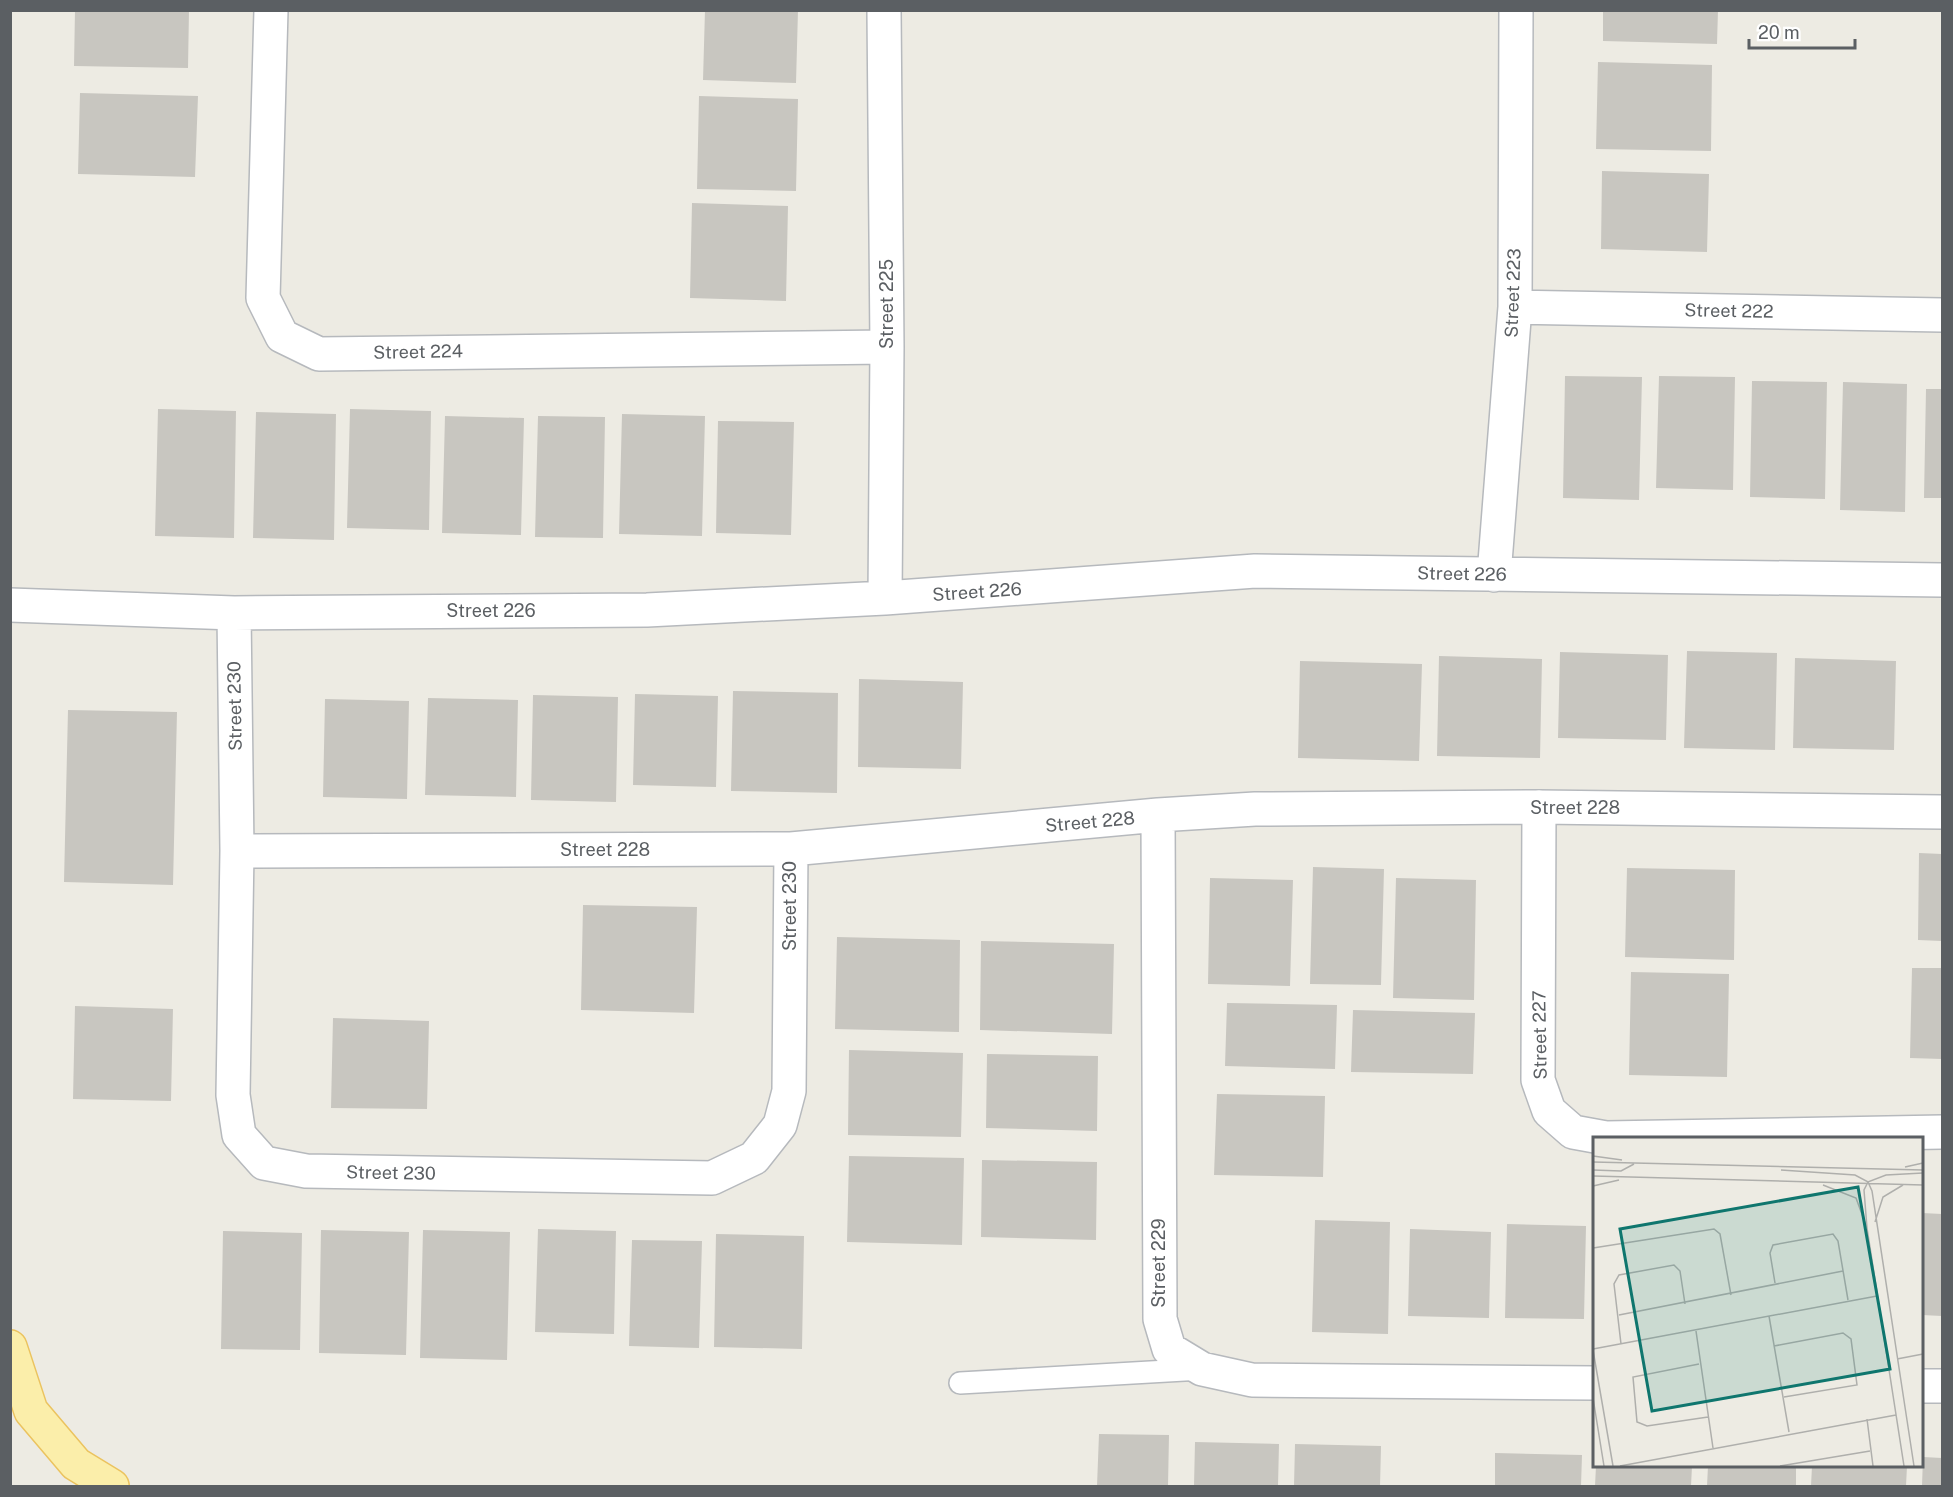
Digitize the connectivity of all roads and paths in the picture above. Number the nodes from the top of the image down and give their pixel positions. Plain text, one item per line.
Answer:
1 (271, 10) edge
2 (884, 10) edge
3 (1516, 10) edge
4 (1515, 307) junction
5 (1942, 315) edge
6 (887, 347) junction
7 (1494, 575) junction
8 (1942, 580) edge
9 (885, 598) junction
10 (10, 605) edge
11 (234, 614) junction
12 (1539, 807) junction
13 (1942, 812) edge
14 (1158, 816) junction
15 (791, 849) junction
16 (237, 851) junction
17 (1942, 1132) edge
18 (1600, 1137) edge
19 (1662, 1137) edge
20 (10, 1347) edge
21 (1202, 1369) junction
22 (960, 1383) dead end
23 (1593, 1383) edge
24 (1923, 1386) edge
25 (1942, 1386) edge
26 (112, 1486) edge

1 - 6 street, Street 224
2 - 6 street, Street 225
3 - 4 street, Street 223
4 - 5 street, Street 222
4 - 7 street, Street 223
6 - 9 street, Street 225
7 - 8 street, Street 226
7 - 9 street, Street 226
9 - 11 street, Street 226
10 - 11 street, Street 226
11 - 16 street, Street 230
12 - 13 street, Street 228
12 - 14 street, Street 228
12 - 18 street, Street 227
14 - 15 street, Street 228
14 - 21 street, Street 229
15 - 16 street, Street 228
15 - 16 street, Street 230
17 - 19 street, Street 227
20 - 26 main road
21 - 22 lane
21 - 23 street, Street 229
24 - 25 street

